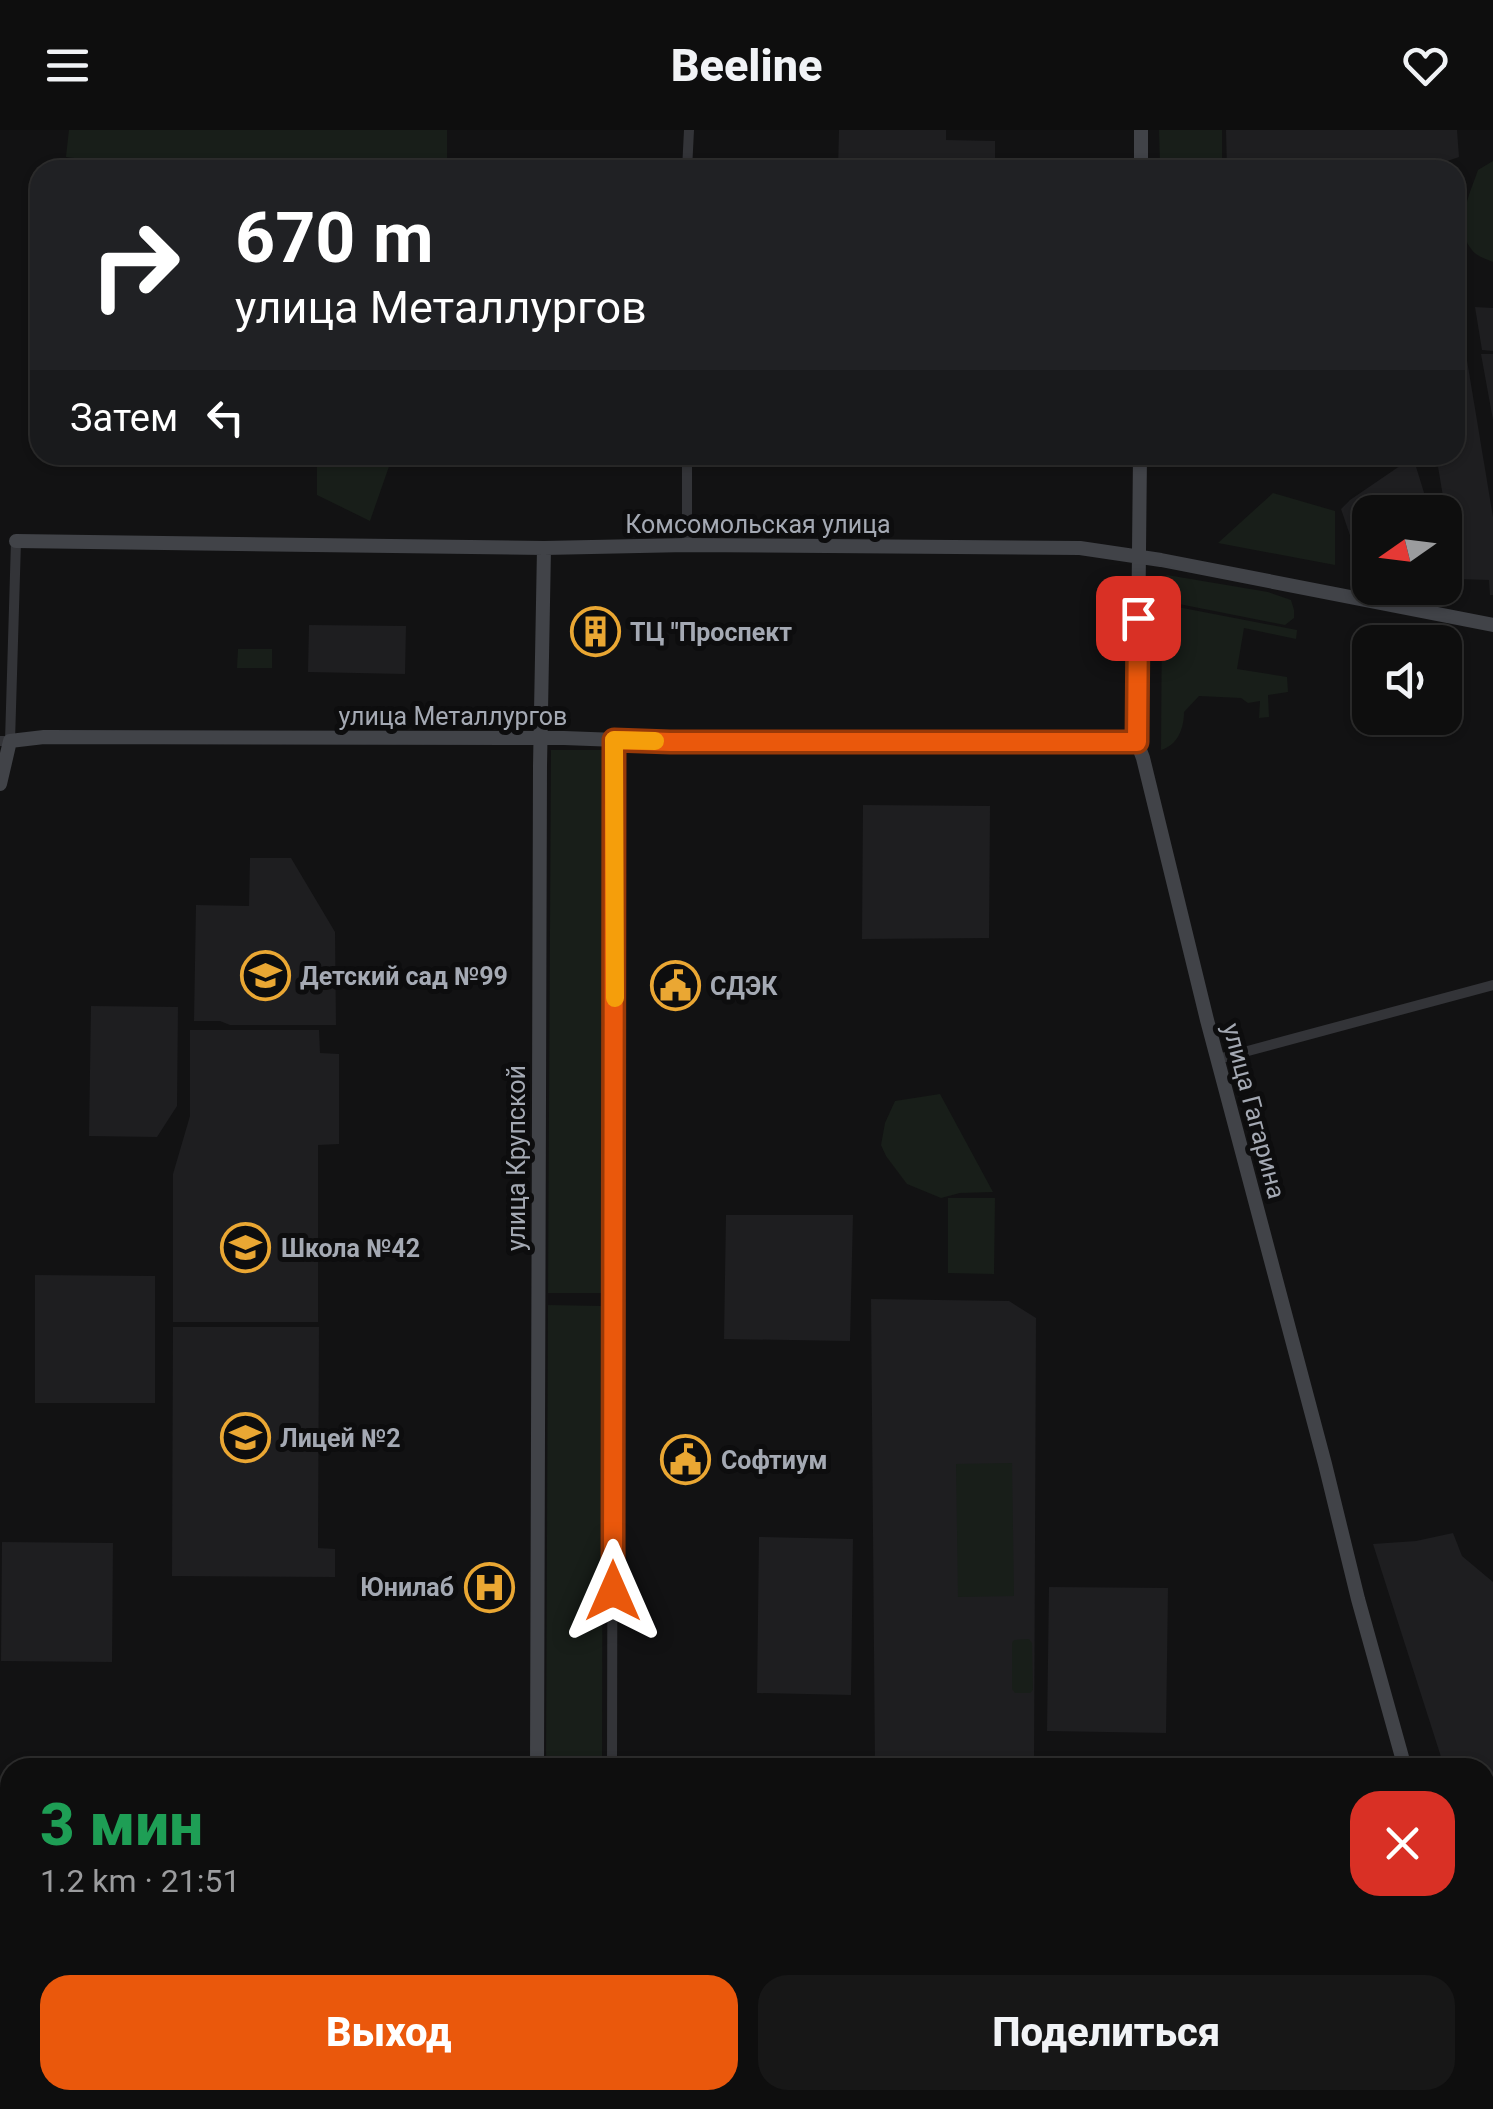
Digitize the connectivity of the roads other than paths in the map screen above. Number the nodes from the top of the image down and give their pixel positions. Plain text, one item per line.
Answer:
1 (688, 130) edge
2 (1142, 131) edge
3 (687, 160) edge
4 (1141, 160) edge
5 (687, 465) edge
6 (1140, 465) edge
7 (16, 541) joint
8 (687, 545) junction
9 (544, 548) junction
10 (1138, 556) junction
11 (1493, 625) edge
12 (541, 738) junction
13 (614, 740) junction
14 (5, 741) edge
15 (1137, 742) junction
16 (0, 784) edge
17 (1493, 985) edge
18 (1218, 1059) junction
19 (537, 1758) edge
20 (612, 1758) edge
21 (1402, 1758) edge

1 - 3 street
2 - 4 street
5 - 8 street
6 - 10 street, улица Гагарина
7 - 9 street, Комсомольская улица
7 - 14 street
8 - 9 street, Комсомольская улица
8 - 10 street, Комсомольская улица
9 - 12 street, улица Крупской
10 - 11 street, Комсомольская улица
10 - 15 street, улица Гагарина
12 - 13 street, улица Металлургов
12 - 14 street, улица Металлургов
12 - 19 street, улица Крупской
13 - 15 street, улица Металлургов
13 - 20 street
14 - 16 street
15 - 18 street, улица Гагарина
17 - 18 street
18 - 21 street, улица Гагарина

